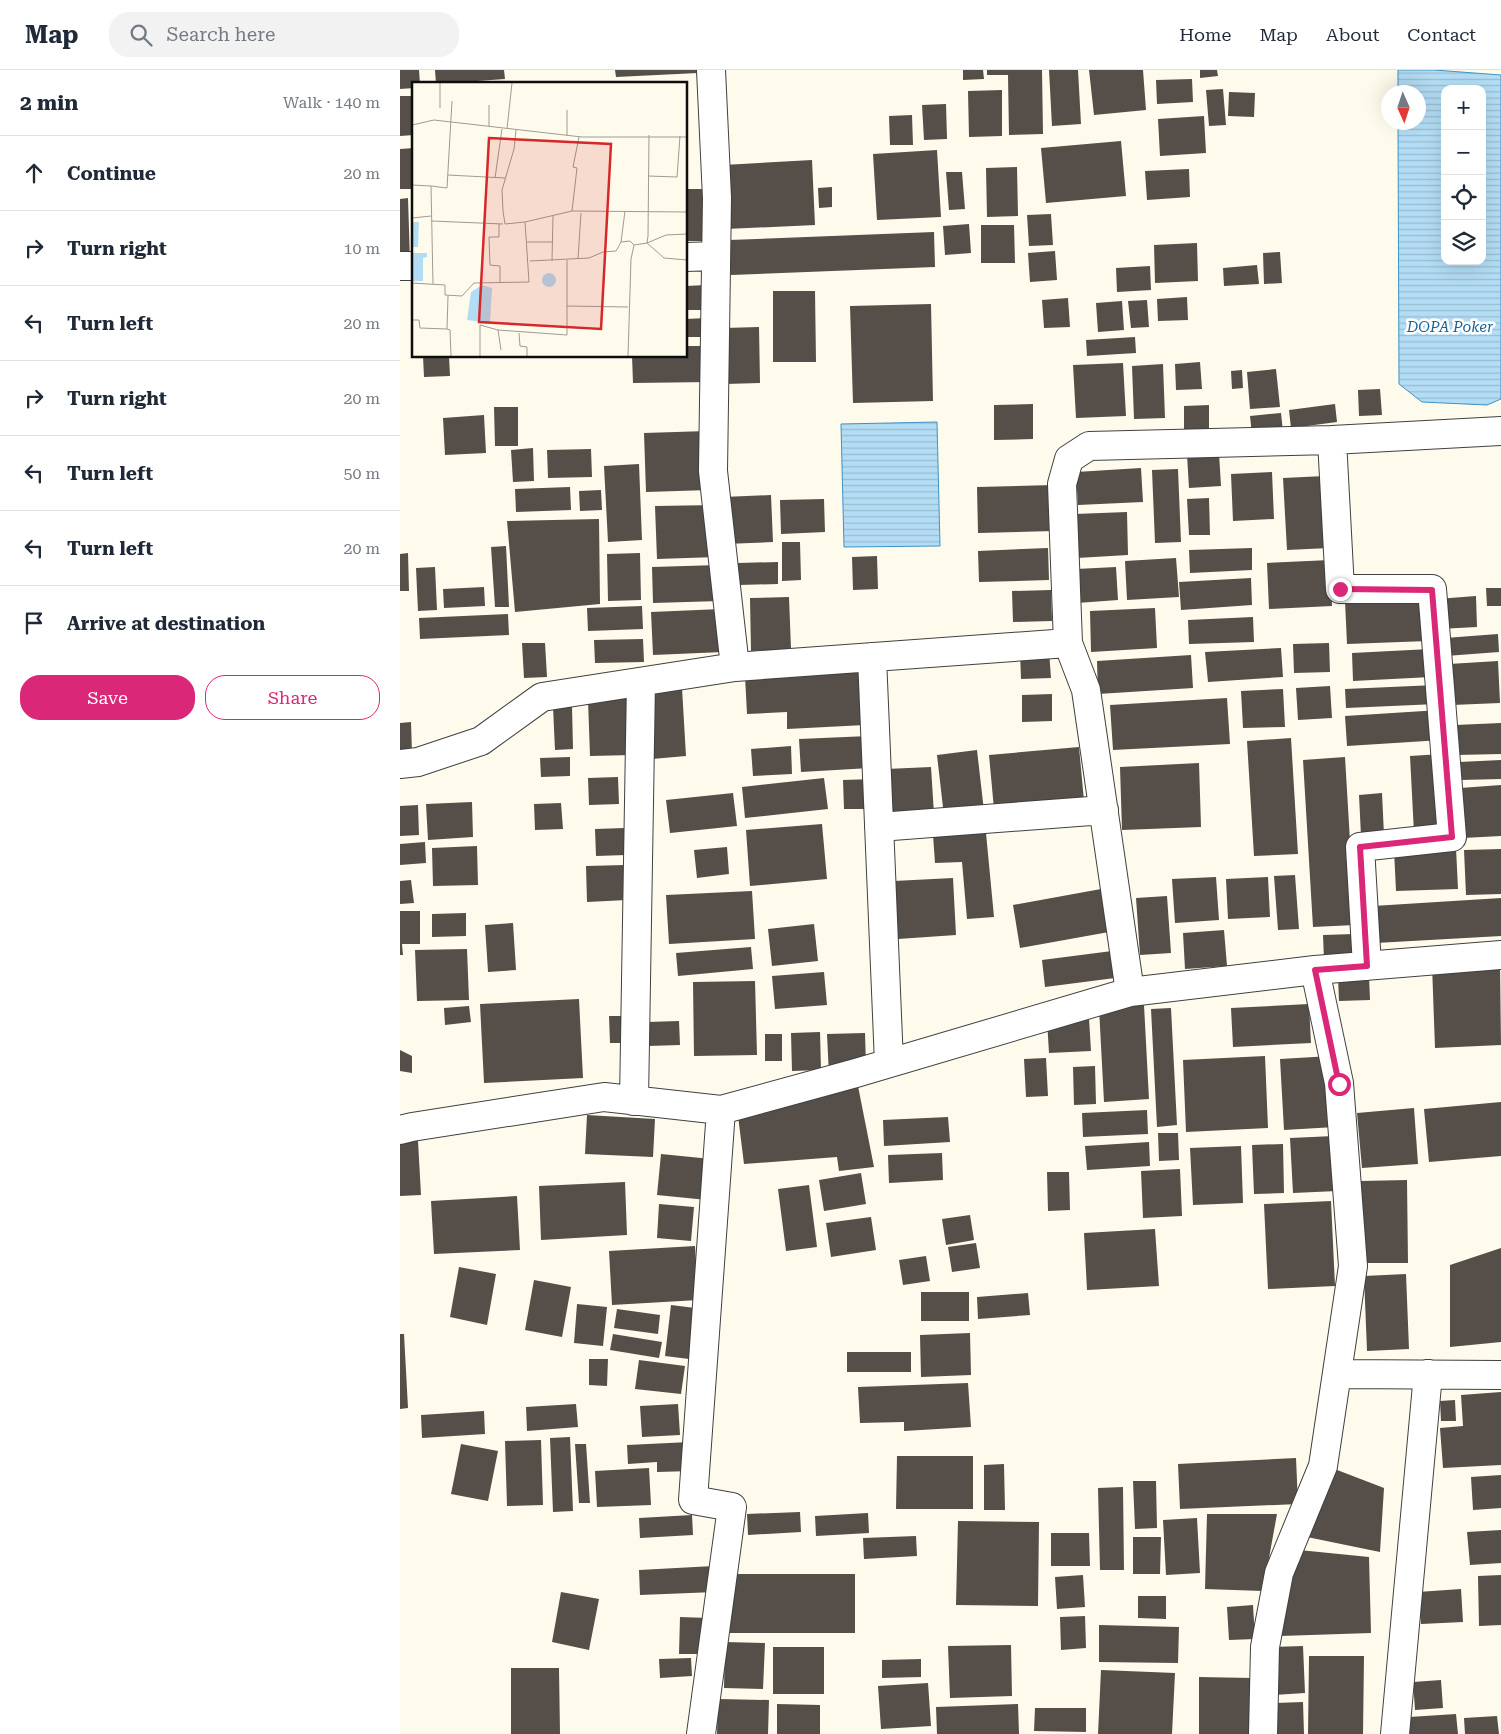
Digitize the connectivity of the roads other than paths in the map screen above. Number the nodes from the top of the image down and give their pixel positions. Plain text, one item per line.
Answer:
1 (711, 70) edge
2 (716, 256) junction
3 (688, 257) edge
4 (1501, 431) edge
5 (1332, 440) junction
6 (1068, 643) junction
7 (872, 657) junction
8 (735, 667) junction
9 (641, 682) junction
10 (400, 764) edge
11 (1104, 810) junction
12 (879, 827) junction
13 (1501, 955) edge
14 (1367, 966) junction
15 (1315, 970) junction
16 (1130, 992) junction
17 (889, 1063) junction
18 (634, 1101) junction
19 (721, 1110) junction
20 (400, 1130) edge
21 (1337, 1374) junction
22 (1428, 1374) junction
23 (1501, 1375) edge
24 (701, 1734) edge
25 (1263, 1734) edge
26 (1396, 1734) edge

1 - 2 street
2 - 3 street
2 - 8 street
4 - 5 street
5 - 6 street
5 - 14 street
6 - 7 street
6 - 11 street
7 - 8 street
7 - 12 street
8 - 9 street
9 - 10 street
9 - 18 street
11 - 12 street
11 - 16 street
12 - 17 street
13 - 14 street
14 - 15 street
15 - 16 street
15 - 21 street
16 - 17 street
17 - 19 street
18 - 19 street
18 - 20 street
19 - 24 street
21 - 22 street
21 - 25 street
22 - 23 street
22 - 26 street

